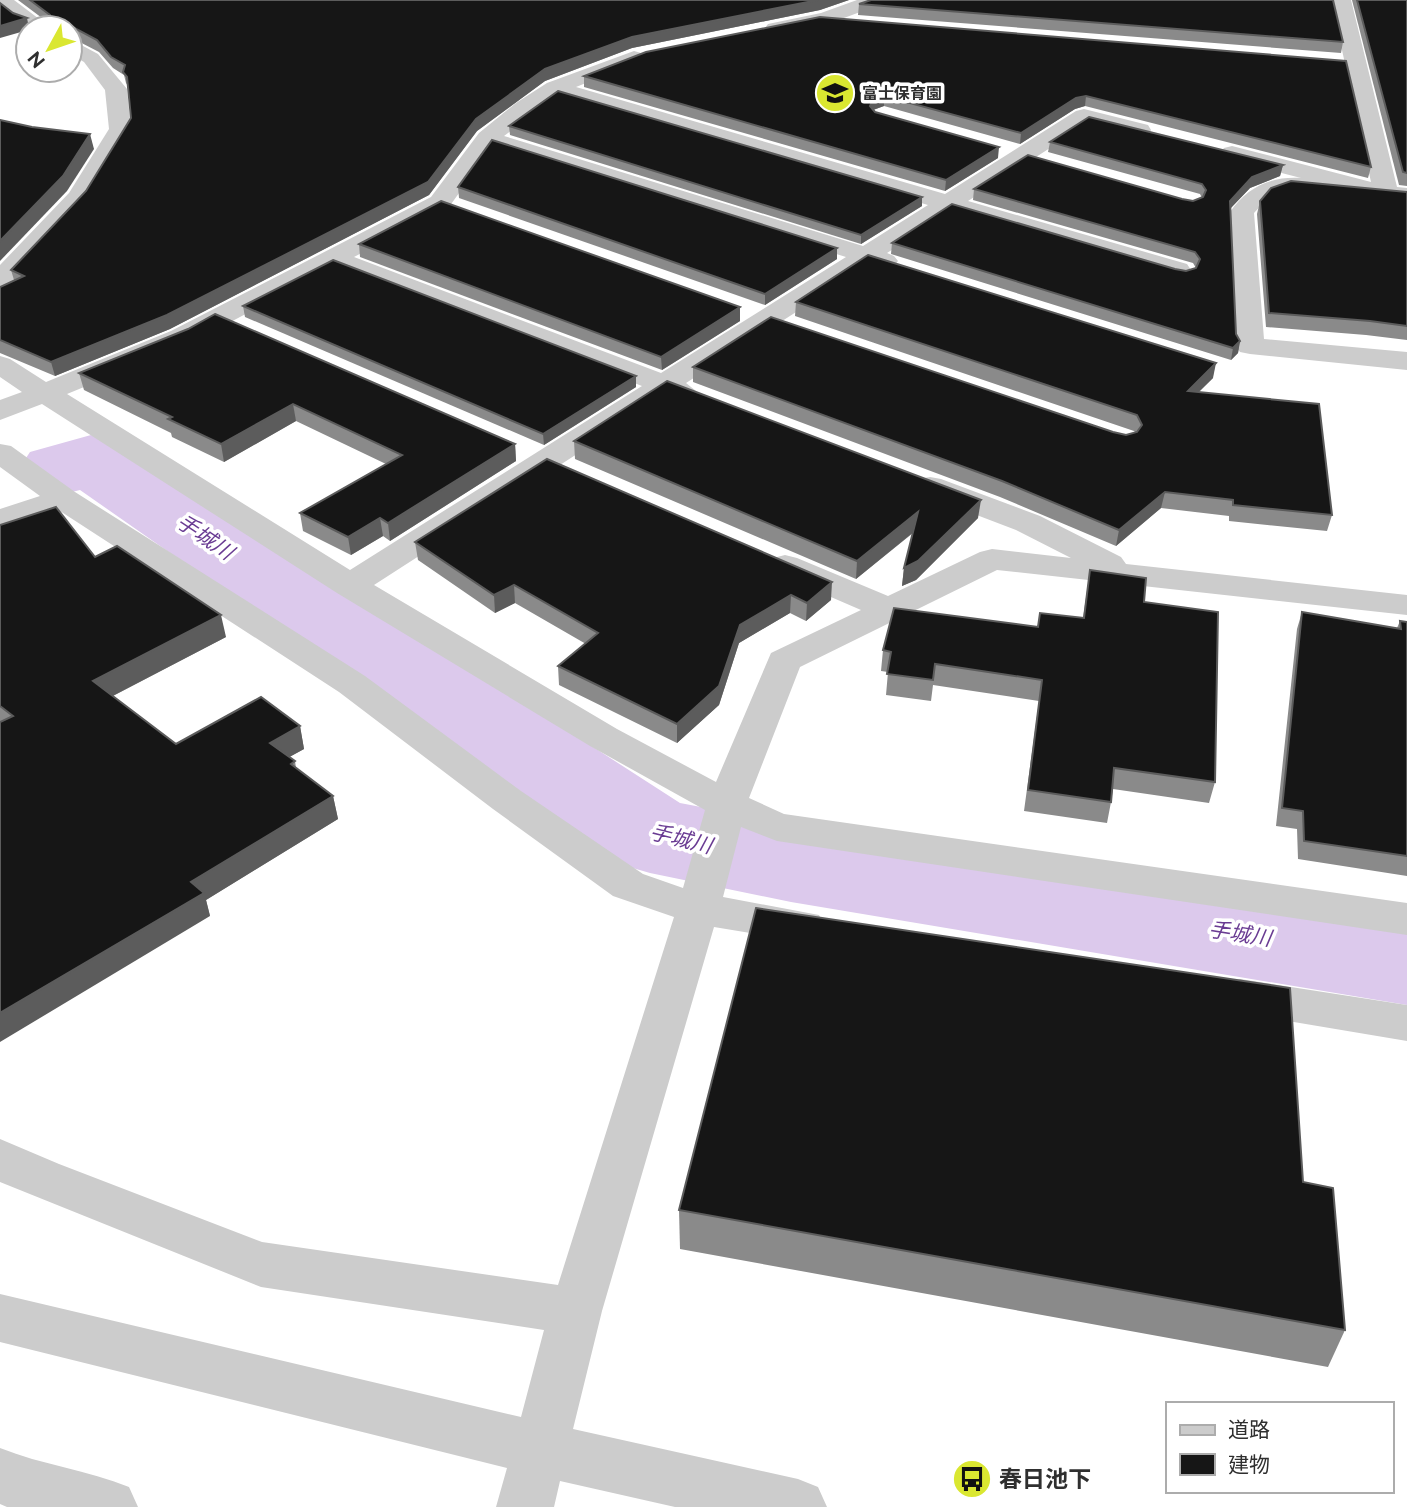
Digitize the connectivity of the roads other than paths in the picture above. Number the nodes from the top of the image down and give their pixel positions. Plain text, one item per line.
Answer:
1 (3, 0) edge
2 (875, 0) edge
3 (1341, 0) edge
4 (18, 14) edge
5 (810, 21) junction
6 (864, 25) edge
7 (755, 33) edge
8 (653, 52) edge
9 (84, 54) edge
10 (1328, 61) edge
11 (1356, 63) junction
12 (555, 88) junction
13 (1163, 136) edge
14 (487, 138) junction
15 (1203, 146) edge
16 (1397, 194) edge
17 (440, 202) junction
18 (951, 202) junction
19 (466, 211) edge
20 (867, 256) junction
21 (333, 258) junction
22 (907, 268) edge
23 (1183, 272) edge
24 (0, 280) edge
25 (743, 310) dead end
26 (220, 319) junction
27 (769, 319) junction
28 (795, 328) edge
29 (257, 335) edge
30 (1407, 361) edge
31 (0, 365) edge
32 (663, 384) junction
33 (44, 393) junction
34 (702, 399) edge
35 (0, 411) edge
36 (529, 455) junction
37 (4, 460) edge
38 (898, 474) edge
39 (580, 477) edge
40 (64, 499) junction
41 (0, 519) edge
42 (759, 554) edge
43 (1133, 576) junction
44 (349, 586) junction
45 (1407, 605) edge
46 (886, 608) junction
47 (725, 816) junction
48 (701, 899) junction
49 (1407, 919) edge
50 (848, 933) edge
51 (1202, 990) edge
52 (1407, 1023) edge
53 (0, 1159) edge
54 (576, 1311) junction
55 (0, 1318) edge
56 (541, 1449) junction
57 (0, 1476) edge
58 (109, 1507) edge
59 (525, 1507) edge
60 (798, 1507) edge

1 - 4 street
2 - 5 street
3 - 11 street
5 - 6 street
5 - 7 street
8 - 12 street
9 - 24 street
10 - 11 street
11 - 16 street
12 - 14 street
12 - 18 street
13 - 18 street
14 - 17 street
14 - 20 street
15 - 16 street
16 - 30 street
17 - 19 street
17 - 21 street
18 - 20 street
18 - 23 street
20 - 22 street
20 - 27 street
21 - 26 street
21 - 32 street
25 - 27 street
26 - 29 street
26 - 33 street
27 - 28 street
27 - 32 street
31 - 33 street
32 - 34 street
32 - 36 street
33 - 35 street
33 - 44 street
36 - 39 street
36 - 44 street
37 - 40 street
38 - 43 street
40 - 41 street
40 - 48 street
42 - 46 street
43 - 45 street
43 - 46 street
44 - 47 street
46 - 47 street
47 - 48 street
47 - 49 street
48 - 50 street
48 - 54 street
51 - 52 street
53 - 54 street
54 - 56 street
55 - 56 street
56 - 59 street
56 - 60 street
57 - 58 street

